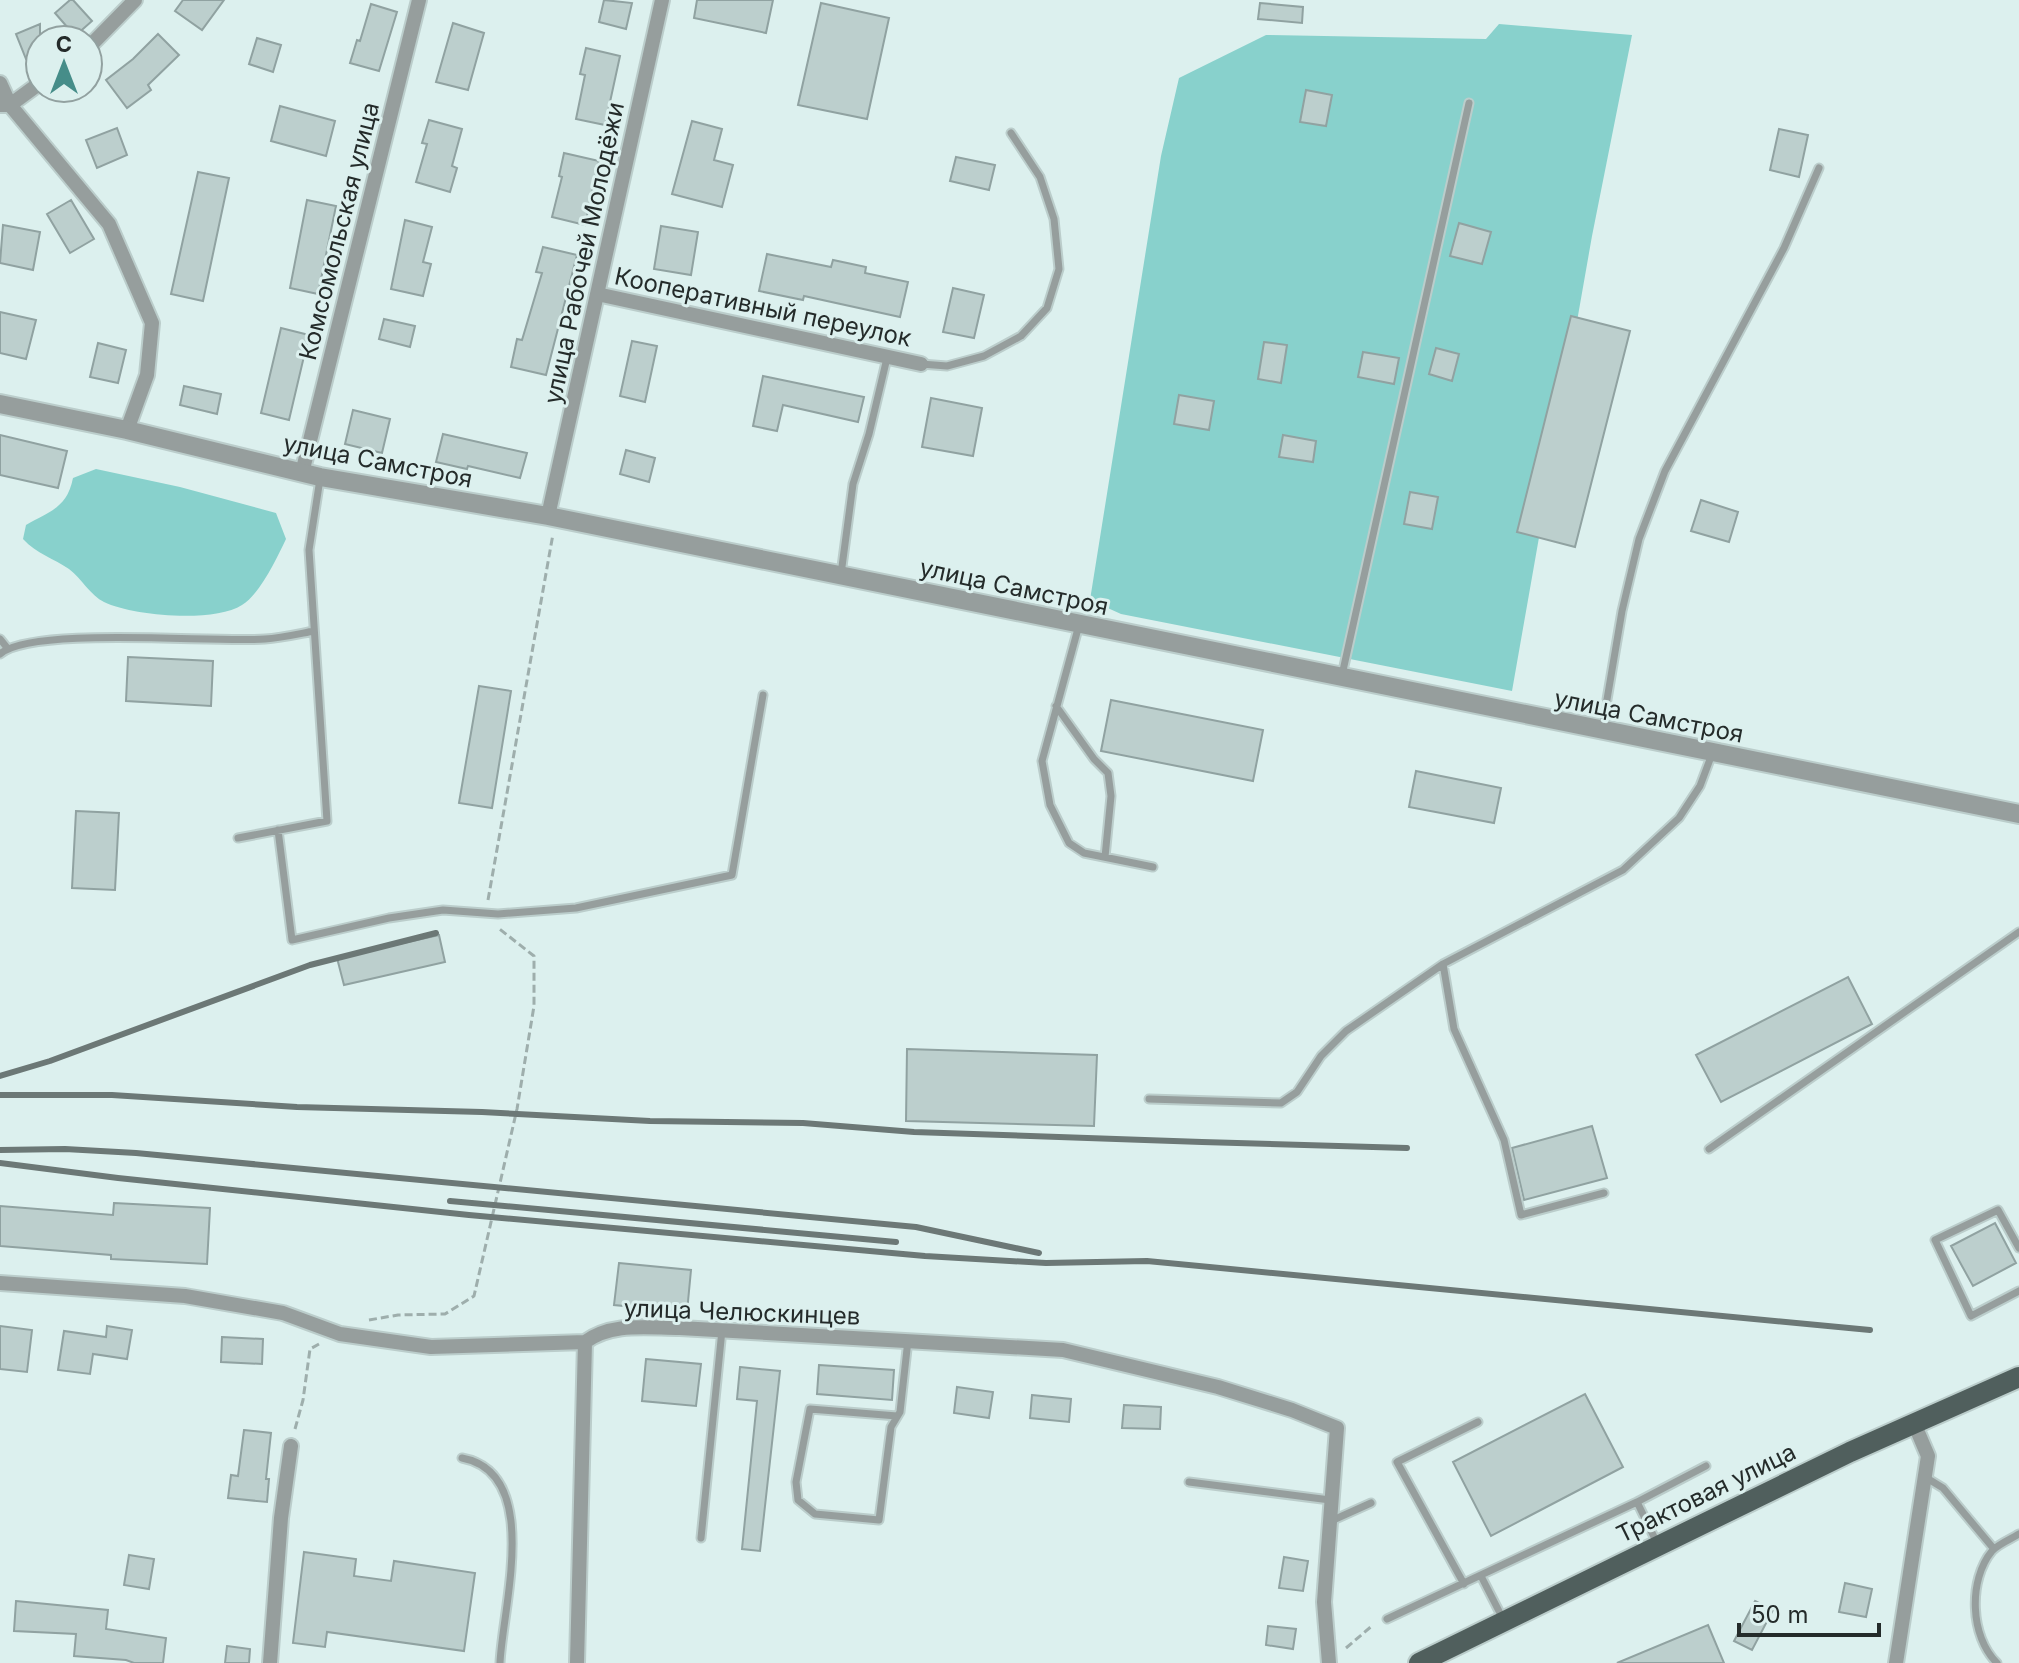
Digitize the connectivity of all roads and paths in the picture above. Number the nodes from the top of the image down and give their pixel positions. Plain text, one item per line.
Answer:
1 (135, 0) edge
2 (419, 0) edge
3 (662, 0) edge
4 (104, 32) edge
5 (0, 83) edge
6 (24, 93) edge
7 (1469, 103) dead end
8 (5, 105) edge
9 (1011, 133) dead end
10 (1819, 168) dead end
11 (597, 294) junction
12 (887, 358) junction
13 (921, 364) joint
14 (0, 404) edge
15 (127, 430) junction
16 (311, 475) junction
17 (551, 523) junction
18 (841, 576) junction
19 (1079, 625) junction
20 (314, 631) junction
21 (0, 639) edge
22 (8, 649) junction
23 (0, 654) edge
24 (1341, 678) junction
25 (763, 695) dead end
26 (1056, 706) junction
27 (1601, 731) junction
28 (1712, 754) junction
29 (2019, 814) edge
30 (278, 830) junction
31 (238, 838) dead end
32 (1105, 857) junction
33 (1153, 867) dead end
34 (487, 913) junction
35 (2019, 932) edge
36 (1443, 964) junction
37 (1149, 1099) dead end
38 (1709, 1149) dead end
39 (1604, 1193) dead end
40 (2019, 1248) edge
41 (0, 1283) edge
42 (2019, 1291) edge
43 (722, 1330) junction
44 (340, 1334) junction
45 (908, 1340) junction
46 (585, 1342) junction
47 (2019, 1377) edge
48 (897, 1416) junction
49 (1478, 1422) dead end
50 (1914, 1423) junction
51 (291, 1446) joint
52 (462, 1458) dead end
53 (1706, 1466) dead end
54 (1925, 1477) junction
55 (1189, 1482) dead end
56 (1330, 1500) junction
57 (1637, 1502) junction
58 (1371, 1503) dead end
59 (1329, 1522) junction
60 (2019, 1534) edge
61 (701, 1538) dead end
62 (1658, 1545) junction
63 (1994, 1549) junction
64 (1481, 1576) junction
65 (1464, 1584) junction
66 (1387, 1619) dead end
67 (1504, 1621) junction
68 (1373, 1625) dead end
69 (1329, 1662) edge
70 (270, 1663) edge
71 (500, 1663) edge
72 (577, 1663) edge
73 (1419, 1663) edge
74 (1896, 1663) edge
75 (1997, 1663) edge

1 - 4 street
2 - 16 street, Комсомольская улица
3 - 11 street, улица Рабочей Молодёжи
5 - 8 street
6 - 8 street
7 - 24 lane
8 - 15 street
9 - 13 lane
10 - 27 lane
11 - 12 street, Кооперативный переулок
11 - 17 street, улица Рабочей Молодёжи
12 - 13 street, Кооперативный переулок
12 - 18 lane
14 - 15 street, улица Самстроя
15 - 16 street, улица Самстроя
16 - 17 street, улица Самстроя
16 - 20 lane
17 - 18 street, улица Самстроя
17 - 34 path
18 - 19 street, улица Самстроя
19 - 24 street, улица Самстроя
19 - 26 lane
20 - 22 lane
20 - 30 lane
21 - 22 lane
22 - 23 lane
24 - 27 street, улица Самстроя
25 - 34 lane
26 - 32 lane
26 - 32 lane
27 - 28 street, улица Самстроя
28 - 29 street, улица Самстроя
28 - 36 lane
30 - 31 lane
30 - 34 lane
32 - 33 lane
34 - 44 path
35 - 38 lane
36 - 37 lane
36 - 39 lane
40 - 42 lane
41 - 44 street, улица Челюскинцев
43 - 45 street, улица Челюскинцев
43 - 46 street, улица Челюскинцев
43 - 61 lane
44 - 46 street, улица Челюскинцев
44 - 51 path
45 - 48 lane
45 - 56 street, улица Челюскинцев
46 - 72 street
47 - 50 main road, Трактовая улица
48 - 48 lane
49 - 65 lane
50 - 54 street
50 - 62 main road, Трактовая улица
51 - 70 street
52 - 71 lane
53 - 57 lane
54 - 63 lane
54 - 74 street
55 - 56 lane
56 - 59 street
57 - 62 lane
57 - 64 lane
58 - 59 lane
59 - 69 street
60 - 63 lane
62 - 67 main road, Трактовая улица
63 - 75 lane
64 - 65 lane
64 - 67 lane
65 - 66 lane
67 - 73 main road, Трактовая улица
68 - 69 path

